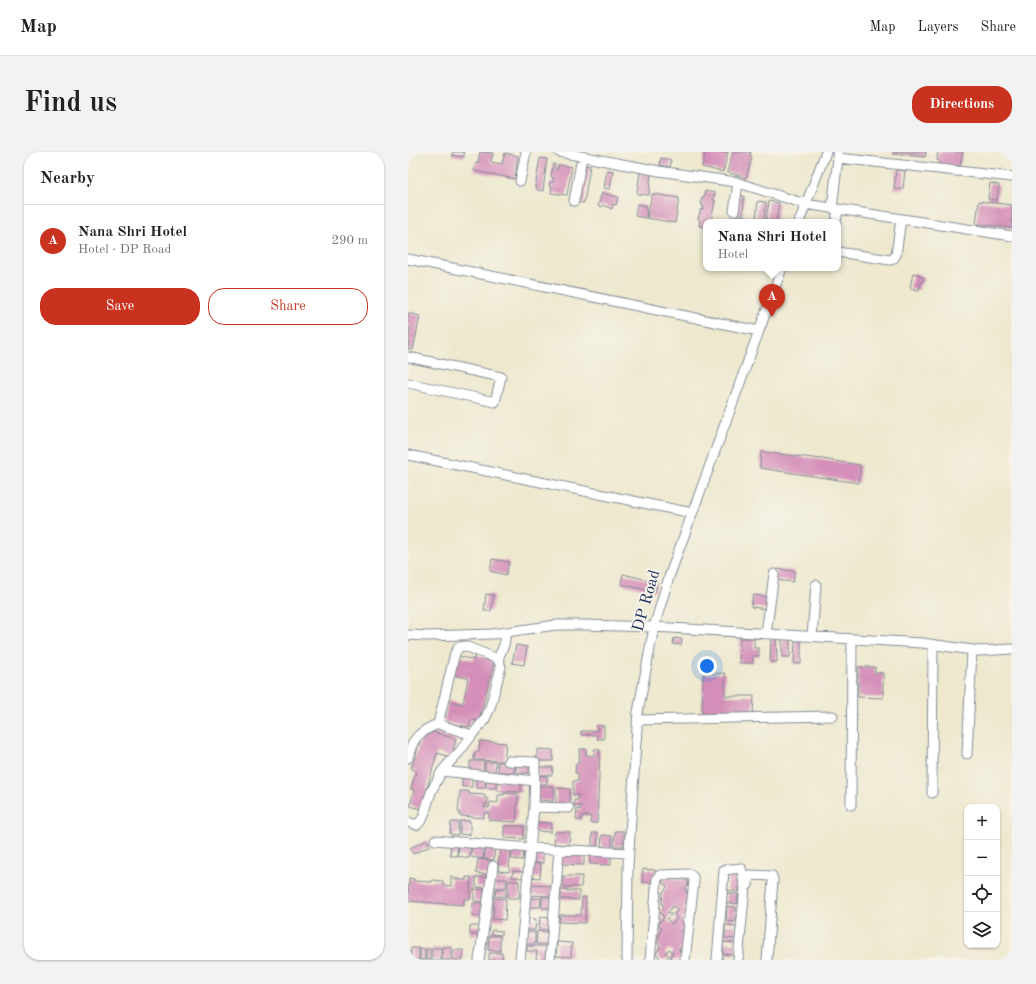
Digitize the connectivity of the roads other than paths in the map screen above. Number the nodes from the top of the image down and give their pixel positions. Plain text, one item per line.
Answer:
1 (526, 152) edge
2 (558, 152) edge
3 (826, 152) edge
4 (838, 155) edge
5 (582, 156) junction
6 (1012, 177) edge
7 (520, 181) dead end
8 (738, 182) junction
9 (574, 201) dead end
10 (805, 204) junction
11 (835, 208) junction
12 (734, 211) dead end
13 (800, 219) edge
14 (836, 219) edge
15 (902, 219) junction
16 (1012, 236) edge
17 (841, 252) edge
18 (408, 259) edge
19 (781, 271) edge
20 (759, 331) junction
21 (408, 357) edge
22 (408, 383) edge
23 (408, 455) edge
24 (692, 513) junction
25 (774, 574) dead end
26 (816, 585) dead end
27 (654, 627) junction
28 (506, 633) junction
29 (766, 634) junction
30 (408, 635) edge
31 (812, 636) junction
32 (852, 639) junction
33 (932, 645) junction
34 (972, 650) junction
35 (1012, 650) edge
36 (498, 659) junction
37 (637, 716) junction
38 (834, 716) dead end
39 (438, 724) junction
40 (472, 735) junction
41 (967, 754) dead end
42 (408, 758) edge
43 (508, 761) dead end
44 (442, 771) junction
45 (535, 781) junction
46 (932, 793) dead end
47 (852, 806) dead end
48 (534, 807) junction
49 (569, 808) dead end
50 (408, 822) edge
51 (435, 840) dead end
52 (531, 848) junction
53 (560, 850) junction
54 (629, 854) junction
55 (493, 866) dead end
56 (479, 960) edge
57 (520, 960) edge
58 (550, 960) edge
59 (626, 960) edge
60 (650, 960) edge
61 (685, 960) edge
62 (718, 960) edge
63 (738, 960) edge
64 (742, 960) edge
65 (767, 960) edge

1 - 7 street
2 - 5 street
3 - 10 street
4 - 6 street
4 - 11 street
5 - 8 street
5 - 9 street
8 - 10 street
8 - 12 street
10 - 11 street
10 - 13 street
11 - 14 street
11 - 15 street
15 - 16 street
15 - 17 street
18 - 20 street
19 - 20 street, DP Road
20 - 24 street, DP Road
21 - 22 street
23 - 24 street
24 - 27 street, DP Road
25 - 29 street
26 - 31 street
27 - 28 street
27 - 29 street
27 - 37 street, DP Road
28 - 30 street
28 - 36 street
29 - 31 street
31 - 32 street
32 - 33 street
32 - 47 street
33 - 34 street
33 - 46 street
34 - 35 street
34 - 41 street
36 - 39 street
36 - 40 street
37 - 38 street
37 - 54 street, DP Road
39 - 40 street
39 - 42 street
40 - 44 street
43 - 45 street
44 - 45 street
44 - 50 street
45 - 48 street
48 - 49 street
48 - 52 street
51 - 52 street
52 - 53 street
52 - 57 street
53 - 54 street
53 - 58 street
54 - 59 street, DP Road
55 - 56 street
60 - 61 street
62 - 63 street
64 - 65 street

